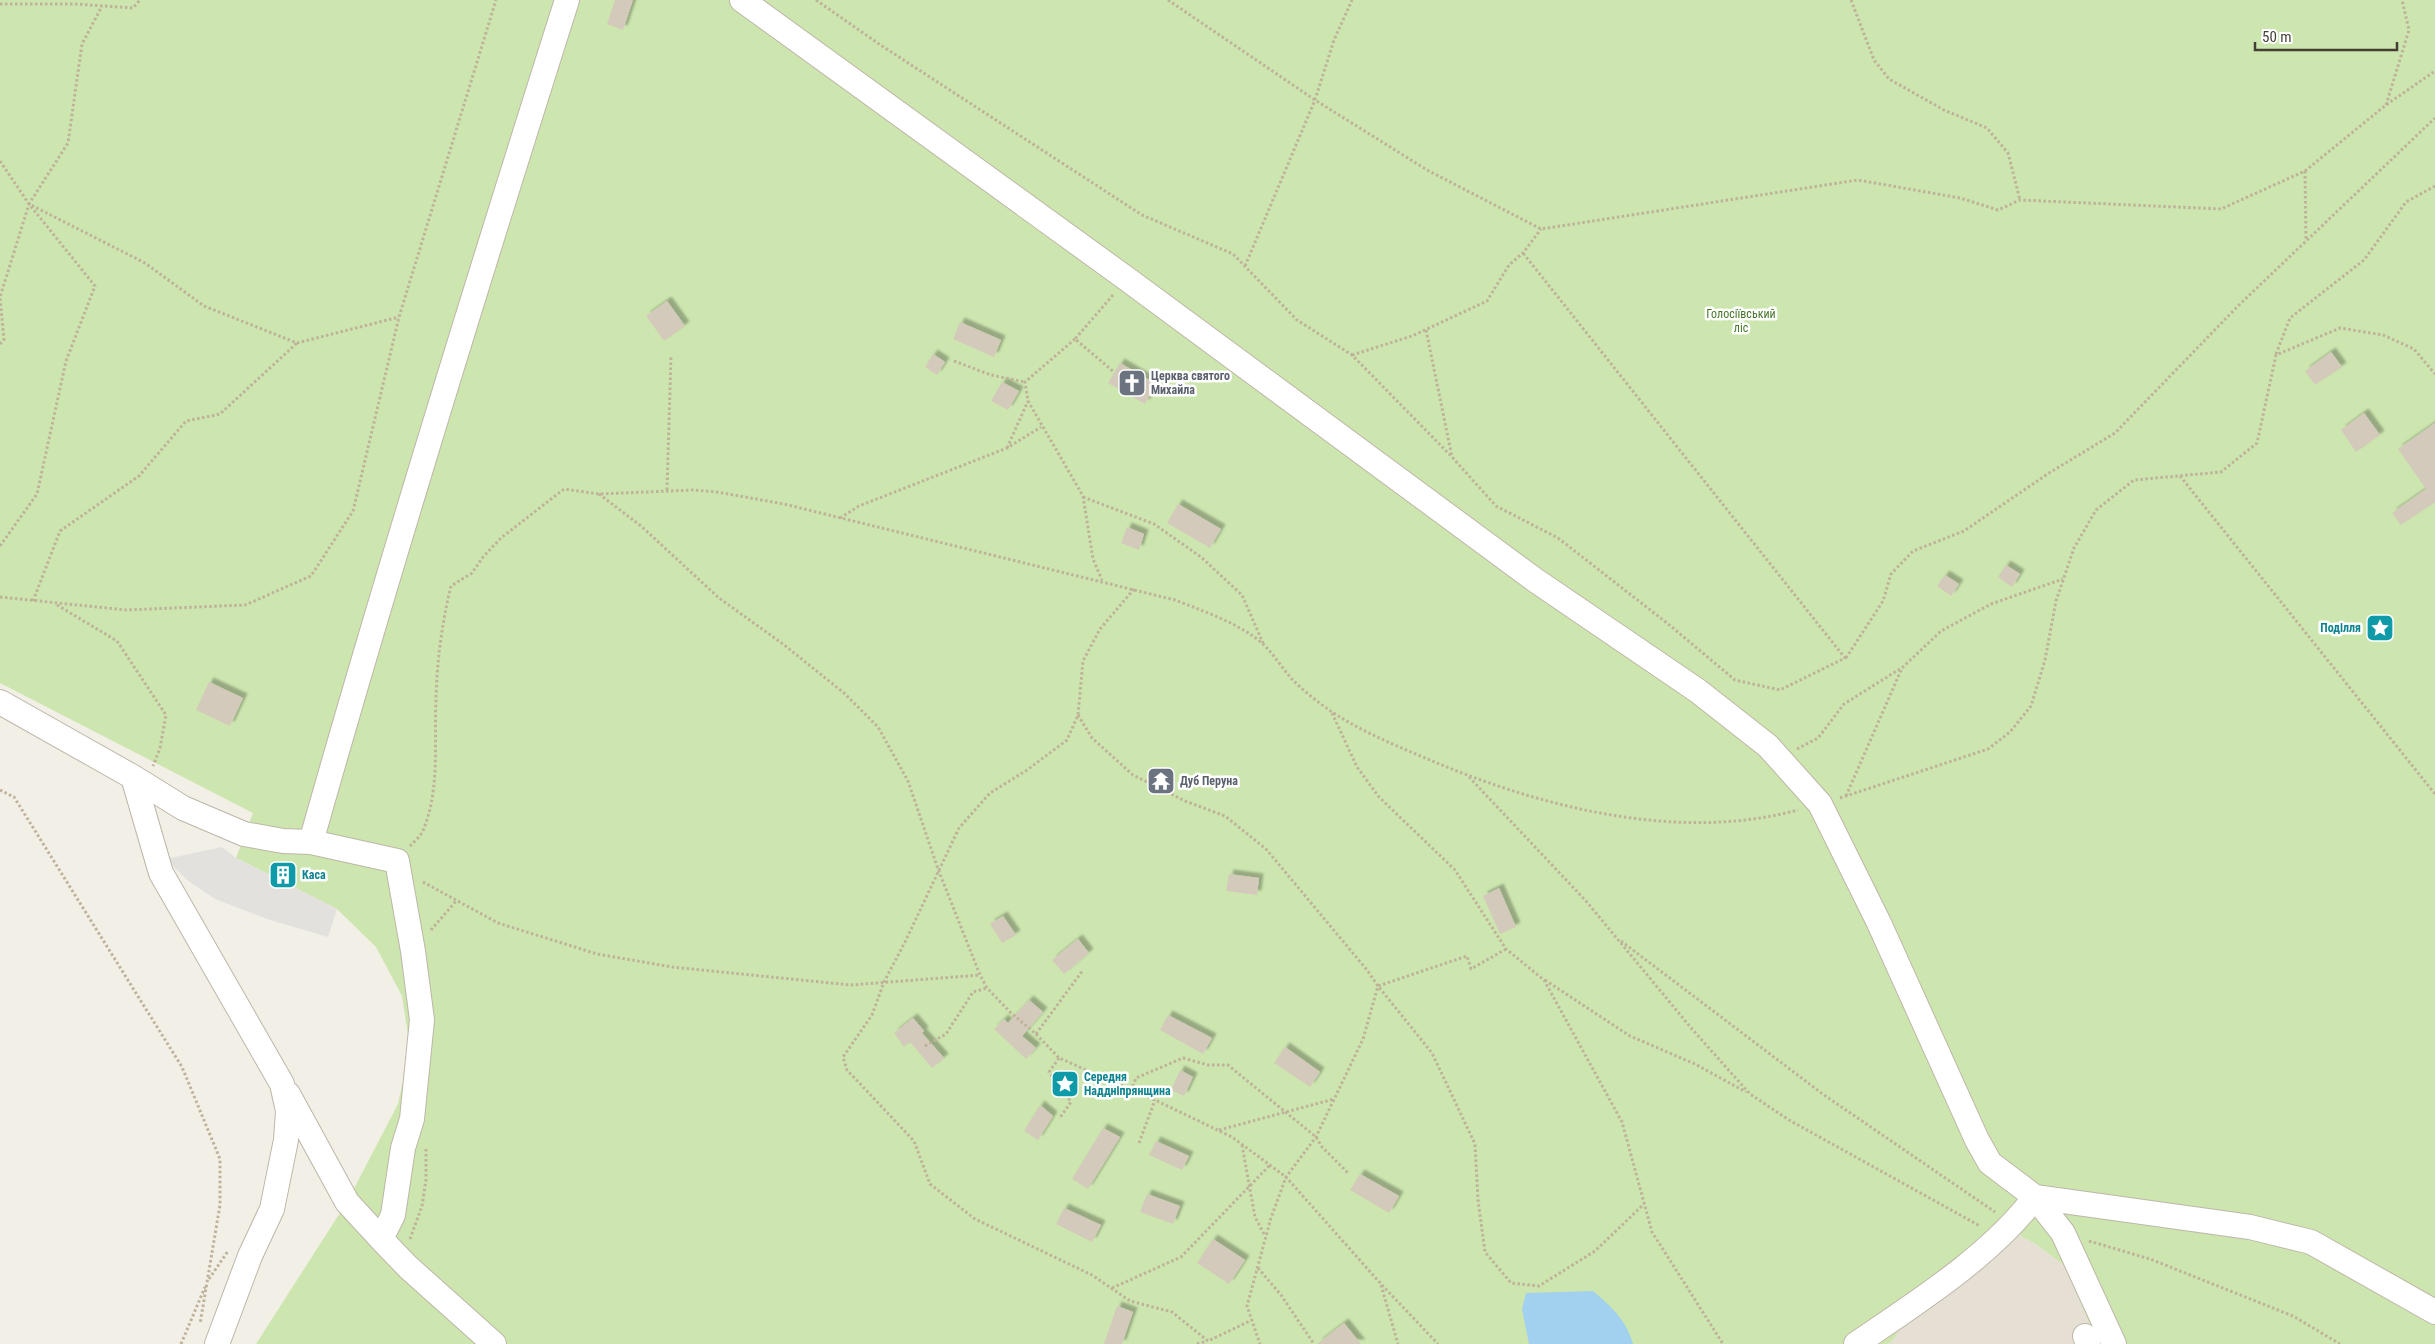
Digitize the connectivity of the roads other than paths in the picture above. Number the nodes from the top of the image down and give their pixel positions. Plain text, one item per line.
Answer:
1 (566, 0) edge
2 (742, 0) edge
3 (0, 702) edge
4 (139, 781) junction
5 (311, 842) junction
6 (282, 1084) junction
7 (2035, 1197) junction
8 (381, 1239) junction
9 (2435, 1312) edge
10 (217, 1344) edge
11 (494, 1344) edge
12 (1856, 1344) edge
13 (2114, 1344) edge

1 - 5 street
2 - 7 street
3 - 4 street
4 - 5 street
4 - 6 street
5 - 8 street
6 - 8 street
6 - 10 street
7 - 9 street
7 - 12 street
7 - 13 street
8 - 11 street

